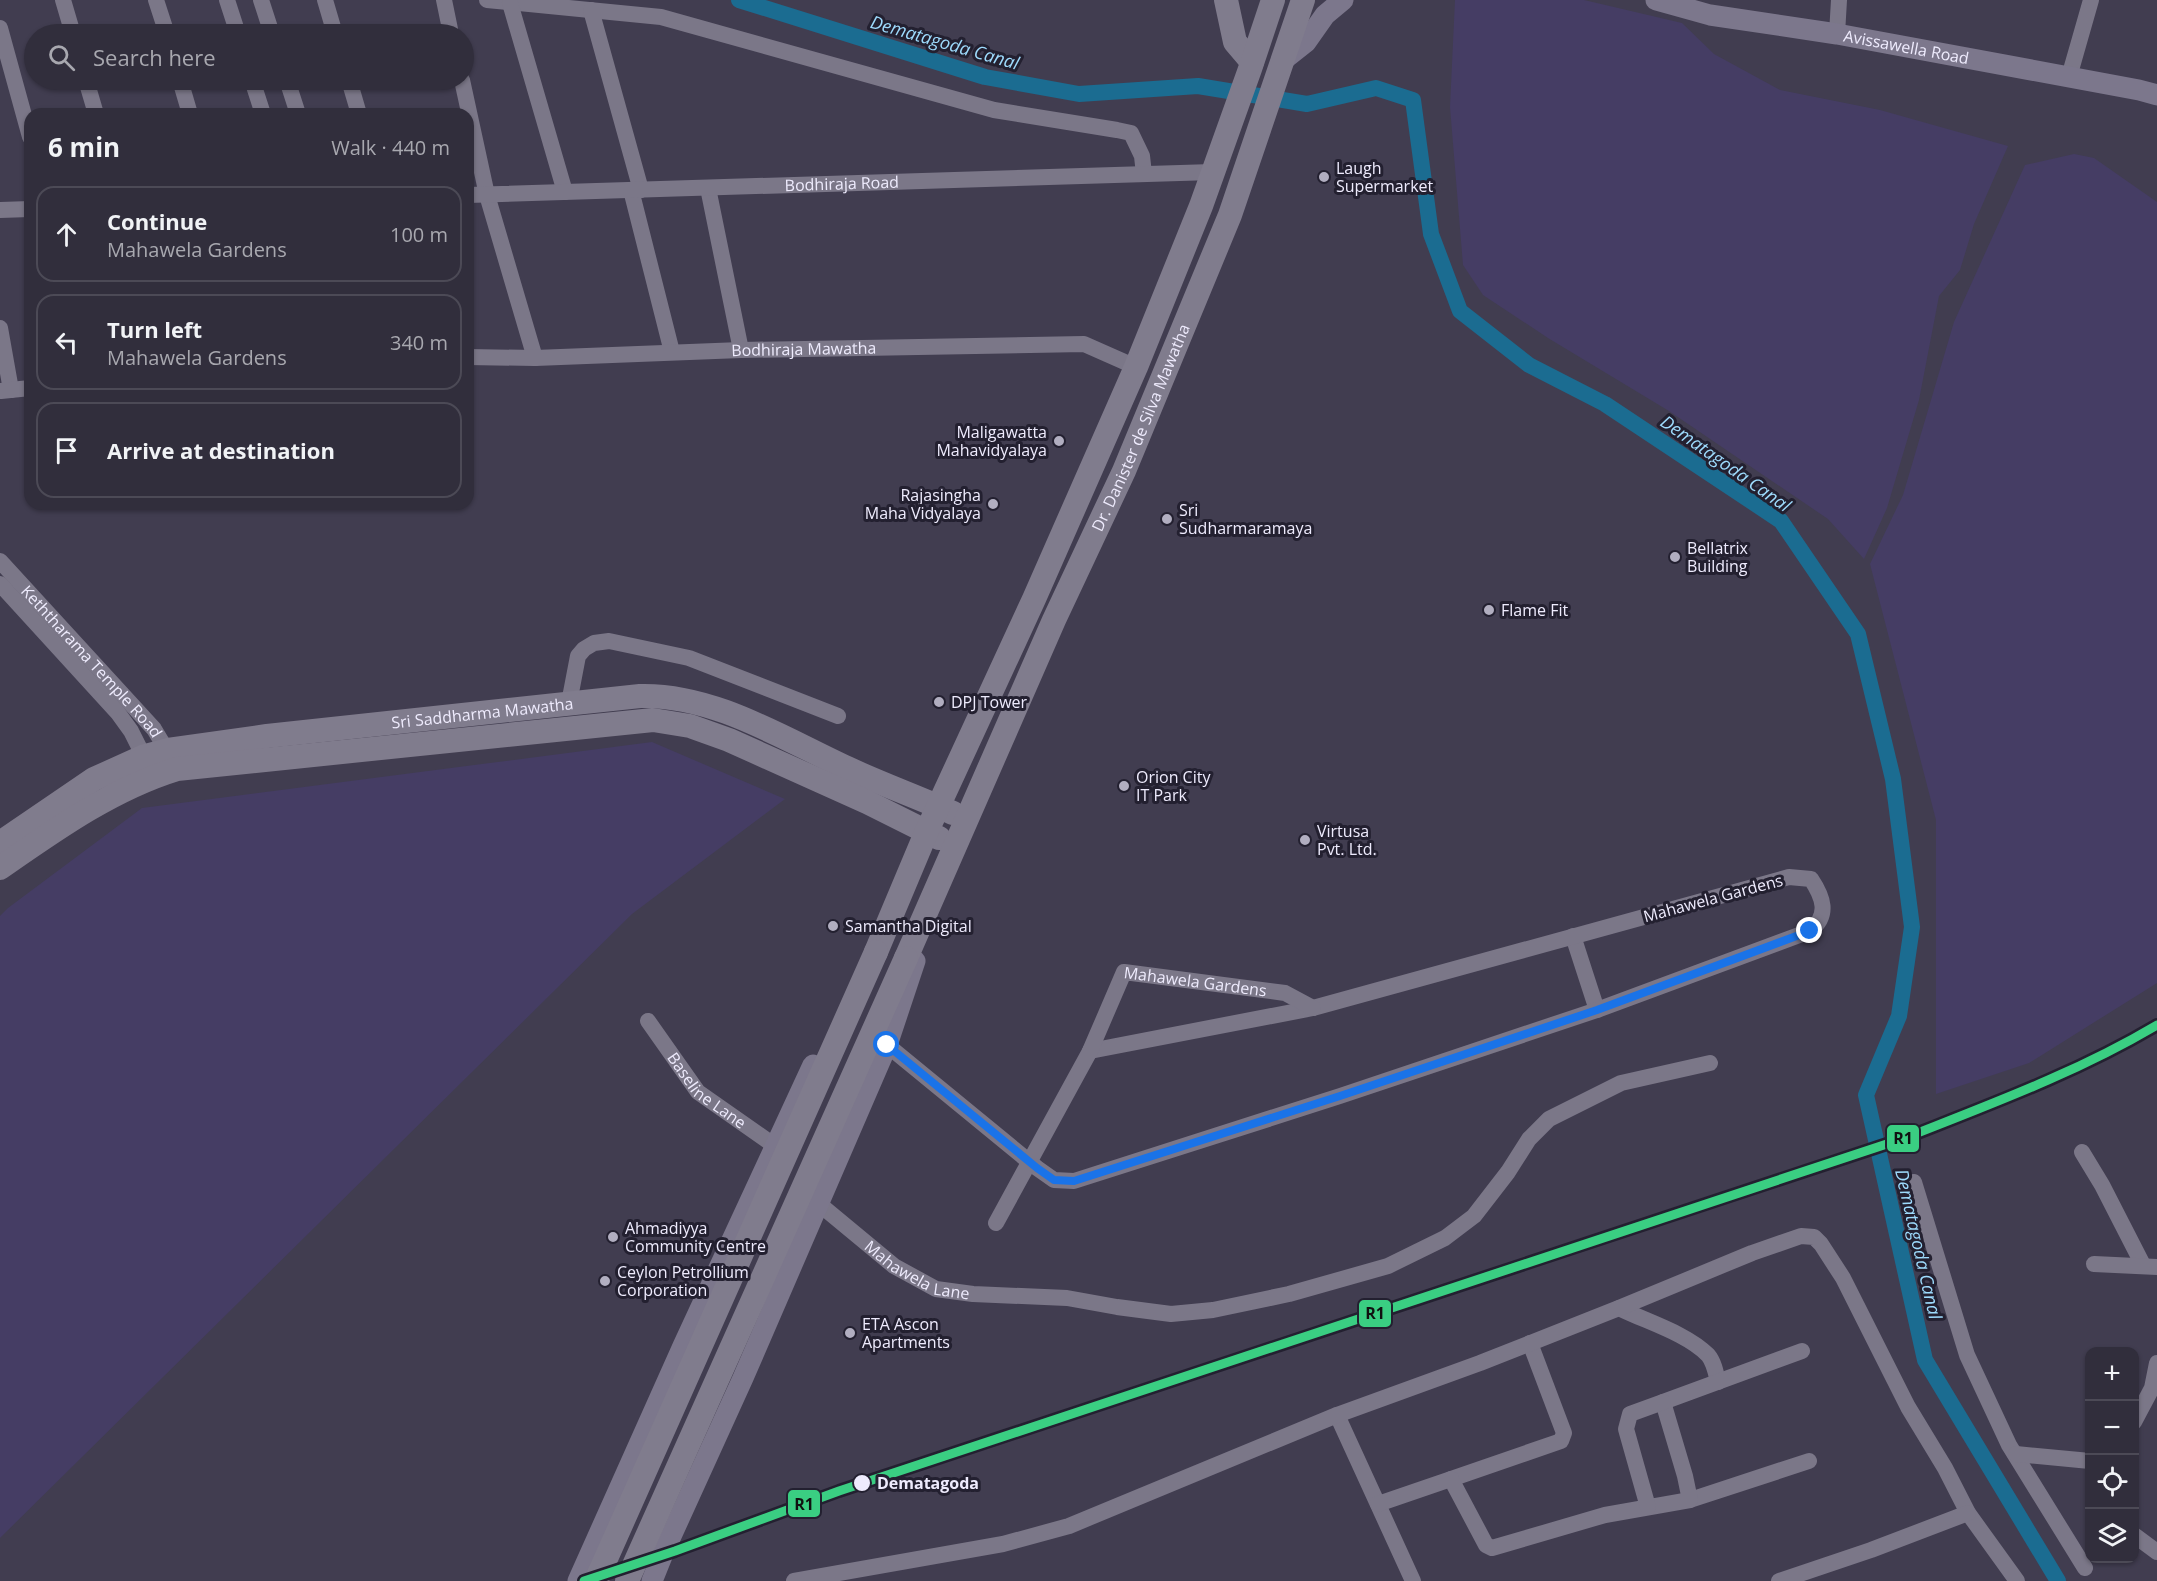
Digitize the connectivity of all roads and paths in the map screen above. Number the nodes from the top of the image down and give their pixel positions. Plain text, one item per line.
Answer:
1 (63, 0) edge
2 (156, 0) edge
3 (227, 0) edge
4 (261, 0) edge
5 (325, 0) edge
6 (444, 0) edge
7 (487, 0) edge
8 (1226, 0) edge
9 (1272, 0) edge
10 (1303, 0) edge
11 (1343, 0) edge
12 (1656, 0) edge
13 (1839, 0) edge
14 (2091, 0) edge
15 (510, 3) junction
16 (591, 10) junction
17 (70, 24) edge
18 (163, 24) edge
19 (235, 24) edge
20 (269, 24) edge
21 (332, 24) edge
22 (450, 24) edge
23 (0, 28) edge
24 (1837, 34) junction
25 (1251, 66) junction
26 (1280, 68) junction
27 (2069, 77) junction
28 (89, 90) edge
29 (183, 90) edge
30 (255, 90) edge
31 (290, 90) edge
32 (352, 90) edge
33 (464, 90) edge
34 (2152, 93) edge
35 (94, 108) edge
36 (188, 108) edge
37 (260, 108) edge
38 (296, 108) edge
39 (357, 108) edge
40 (468, 108) edge
41 (24, 115) edge
42 (474, 133) edge
43 (1213, 172) junction
44 (1144, 174) junction
45 (708, 188) junction
46 (636, 190) junction
47 (566, 192) junction
48 (474, 195) edge
49 (488, 195) junction
50 (24, 209) edge
51 (0, 210) edge
52 (0, 328) edge
53 (741, 350) junction
54 (672, 352) junction
55 (474, 357) edge
56 (535, 358) junction
57 (1136, 367) junction
58 (24, 389) edge
59 (5, 391) edge
60 (0, 561) edge
61 (0, 584) edge
62 (52, 629) junction
63 (569, 702) junction
64 (838, 716) dead end
65 (173, 760) junction
66 (149, 766) junction
67 (938, 806) junction
68 (966, 818) junction
69 (926, 832) junction
70 (0, 843) edge
71 (955, 845) junction
72 (912, 867) junction
73 (0, 868) edge
74 (945, 869) junction
75 (1573, 936) junction
76 (1313, 1008) junction
77 (1597, 1010) junction
78 (648, 1021) dead end
79 (887, 1045) junction
80 (1090, 1051) junction
81 (1710, 1063) dead end
82 (775, 1146) junction
83 (2082, 1152) dead end
84 (1029, 1160) junction
85 (1914, 1182) dead end
86 (818, 1203) junction
87 (996, 1223) dead end
88 (2094, 1264) dead end
89 (2150, 1266) edge
90 (1619, 1308) junction
91 (1530, 1343) junction
92 (682, 1346) junction
93 (1802, 1351) dead end
94 (2157, 1363) edge
95 (743, 1378) junction
96 (1718, 1382) junction
97 (2154, 1389) edge
98 (1663, 1402) junction
99 (2139, 1414) edge
100 (1337, 1415) junction
101 (2016, 1454) junction
102 (1809, 1461) dead end
103 (2085, 1461) edge
104 (1451, 1479) junction
105 (1690, 1500) junction
106 (1378, 1504) junction
107 (1648, 1507) junction
108 (1968, 1513) junction
109 (2139, 1539) edge
110 (2157, 1552) edge
111 (2085, 1568) dead end
112 (578, 1581) edge
113 (596, 1581) edge
114 (627, 1581) edge
115 (652, 1581) edge
116 (794, 1581) edge
117 (1413, 1581) edge
118 (1779, 1581) edge
119 (2017, 1581) edge

1 - 17 street
2 - 18 street
3 - 19 street
4 - 20 street
5 - 21 street
6 - 22 street
7 - 15 street
8 - 25 highway
9 - 25 highway, Dr. Danister de Silva Mawatha
10 - 26 highway, Dr. Danister de Silva Mawatha
11 - 26 main road
12 - 24 main road, Avissawella Road
13 - 24 street
14 - 27 street
15 - 16 street
15 - 47 street
16 - 44 street
16 - 46 street
23 - 41 street
24 - 27 main road, Avissawella Road
25 - 43 highway, Dr. Danister de Silva Mawatha
26 - 68 highway, Dr. Danister de Silva Mawatha
27 - 34 main road, Avissawella Road
28 - 35 street
29 - 36 street
30 - 37 street
31 - 38 street
32 - 39 street
33 - 40 street
42 - 49 street
43 - 44 street, Bodhiraja Road
43 - 57 highway, Dr. Danister de Silva Mawatha
44 - 45 street, Bodhiraja Road
45 - 46 street, Bodhiraja Road
45 - 53 street
46 - 47 street, Bodhiraja Road
46 - 54 street
47 - 49 street, Bodhiraja Road
48 - 49 street, Bodhiraja Road
49 - 56 street
50 - 51 street
52 - 59 street
53 - 54 street, Bodhiraja Mawatha
53 - 57 street, Bodhiraja Mawatha
54 - 56 street, Bodhiraja Mawatha
55 - 56 street, Bodhiraja Mawatha
57 - 67 highway, Dr. Danister de Silva Mawatha
58 - 59 street
60 - 62 street, Keththarama Temple Road
61 - 62 street, Keththarama Temple Road
62 - 65 street, Keththarama Temple Road
62 - 66 street, Keththarama Temple Road
63 - 64 street
63 - 65 highway, Sri Saddharma Mawatha
63 - 67 highway, Sri Saddharma Mawatha
65 - 66 highway, Sri Saddharma Mawatha
65 - 69 highway, Sri Saddharma Mawatha
66 - 70 highway, Sri Saddharma Mawatha
66 - 73 highway, Sri Saddharma Mawatha
67 - 68 highway, Sri Saddharma Mawatha
67 - 69 highway, Dr. Danister de Silva Mawatha
68 - 71 highway, Dr. Danister de Silva Mawatha
69 - 71 highway, Sri Saddharma Mawatha
69 - 72 highway, Dr. Danister de Silva Mawatha
71 - 74 highway, Dr. Danister de Silva Mawatha
72 - 82 main road
72 - 113 highway, Dr. Danister de Silva Mawatha, bridge
74 - 79 main road
74 - 114 highway, Dr. Danister de Silva Mawatha, bridge
75 - 76 street, Mahawela Gardens
75 - 77 street
75 - 77 street, Mahawela Gardens
76 - 80 street, Mahawela Gardens
76 - 80 street, Mahawela Gardens
77 - 84 street, Mahawela Gardens
78 - 82 street, Baseline Lane
79 - 84 street, Mahawela Gardens
79 - 86 main road
80 - 84 street, Mahawela Gardens
81 - 86 street, Mahawela Lane
82 - 92 main road
83 - 89 street
84 - 87 street
85 - 101 street
86 - 95 main road
88 - 89 street
90 - 91 street
90 - 96 street
90 - 108 street
91 - 100 street
91 - 104 street
92 - 95 main road
92 - 112 main road
93 - 96 street
94 - 97 street
95 - 115 main road
96 - 98 street
97 - 99 street
98 - 105 street
98 - 107 street
100 - 106 street
100 - 116 street
101 - 103 street
101 - 111 street
102 - 105 street
104 - 106 street
104 - 107 street
105 - 107 street
106 - 117 street
108 - 118 street
108 - 119 street
109 - 110 street

